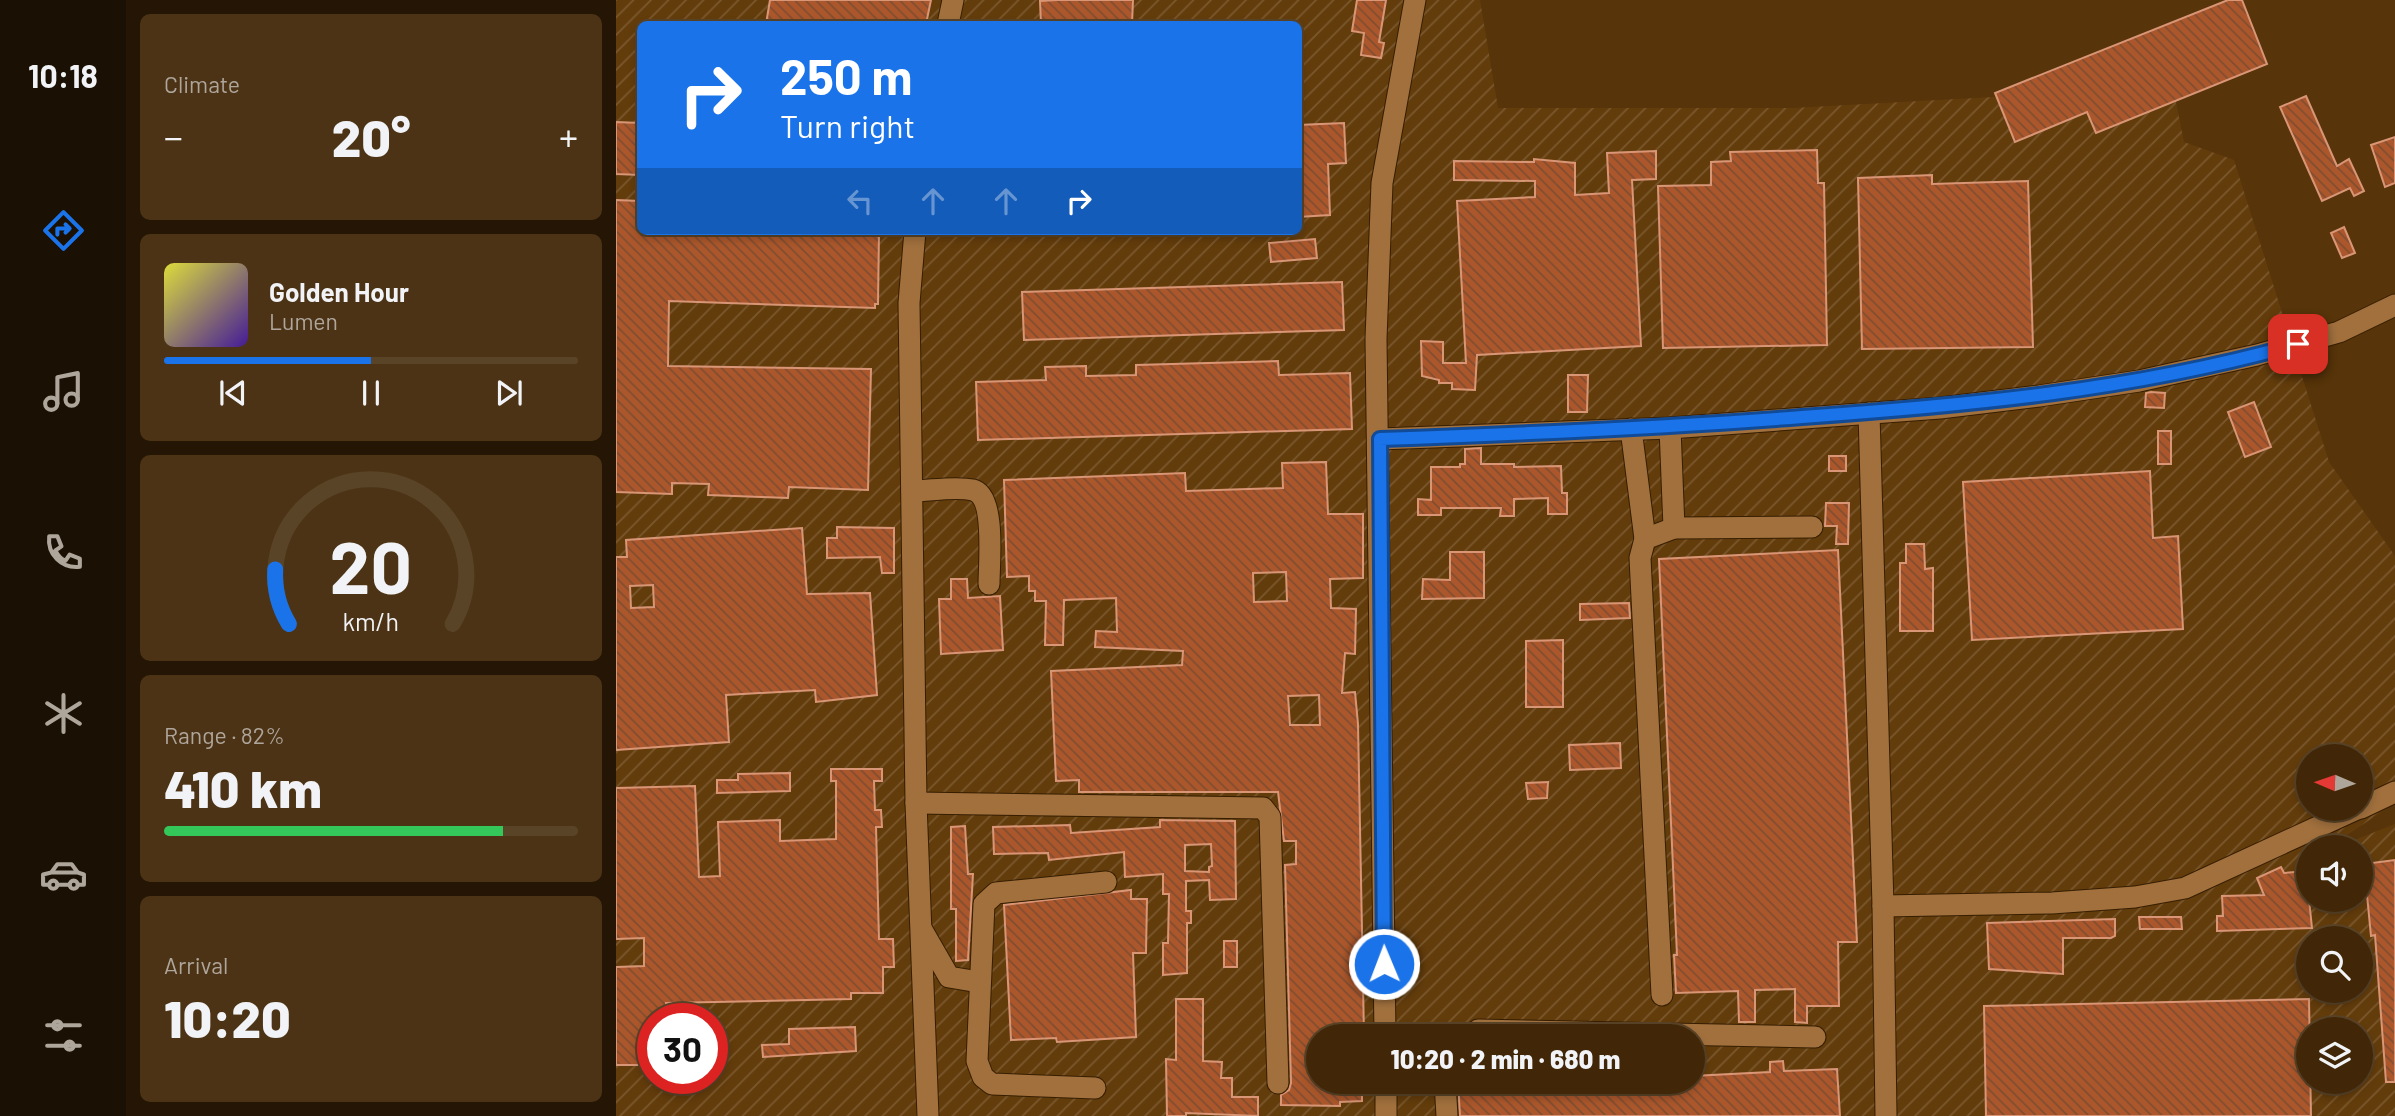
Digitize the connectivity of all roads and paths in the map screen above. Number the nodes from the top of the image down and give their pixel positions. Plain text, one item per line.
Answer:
1 (953, 0) edge
2 (1415, 0) edge
3 (949, 21) edge
4 (915, 235) edge
5 (2395, 305) edge
6 (1870, 413) junction
7 (1670, 428) junction
8 (1631, 429) junction
9 (1380, 439) junction
10 (912, 491) junction
11 (1812, 527) dead end
12 (1674, 528) junction
13 (1645, 539) junction
14 (989, 584) dead end
15 (2395, 792) edge
16 (2373, 802) edge
17 (916, 803) junction
18 (2332, 821) edge
19 (1106, 882) dead end
20 (1883, 906) junction
21 (920, 926) junction
22 (979, 982) junction
23 (1662, 995) dead end
24 (1385, 1024) edge
25 (1705, 1035) edge
26 (1815, 1037) dead end
27 (1278, 1083) dead end
28 (1095, 1088) dead end
29 (1386, 1094) edge
30 (1446, 1094) edge
31 (928, 1116) edge
32 (1386, 1116) edge
33 (1447, 1116) edge
34 (1885, 1116) edge

1 - 3 street
2 - 9 street
4 - 10 street
5 - 6 street
6 - 7 street
6 - 20 street
7 - 8 street
7 - 12 street
8 - 9 street
8 - 13 street
9 - 24 street
10 - 14 street
10 - 17 street
11 - 12 street
12 - 13 street
13 - 23 street
15 - 16 street
17 - 21 street
17 - 27 street
18 - 20 street
19 - 22 street
20 - 34 street
21 - 22 street
21 - 31 street
22 - 28 street
25 - 26 street
29 - 32 street
30 - 33 street

